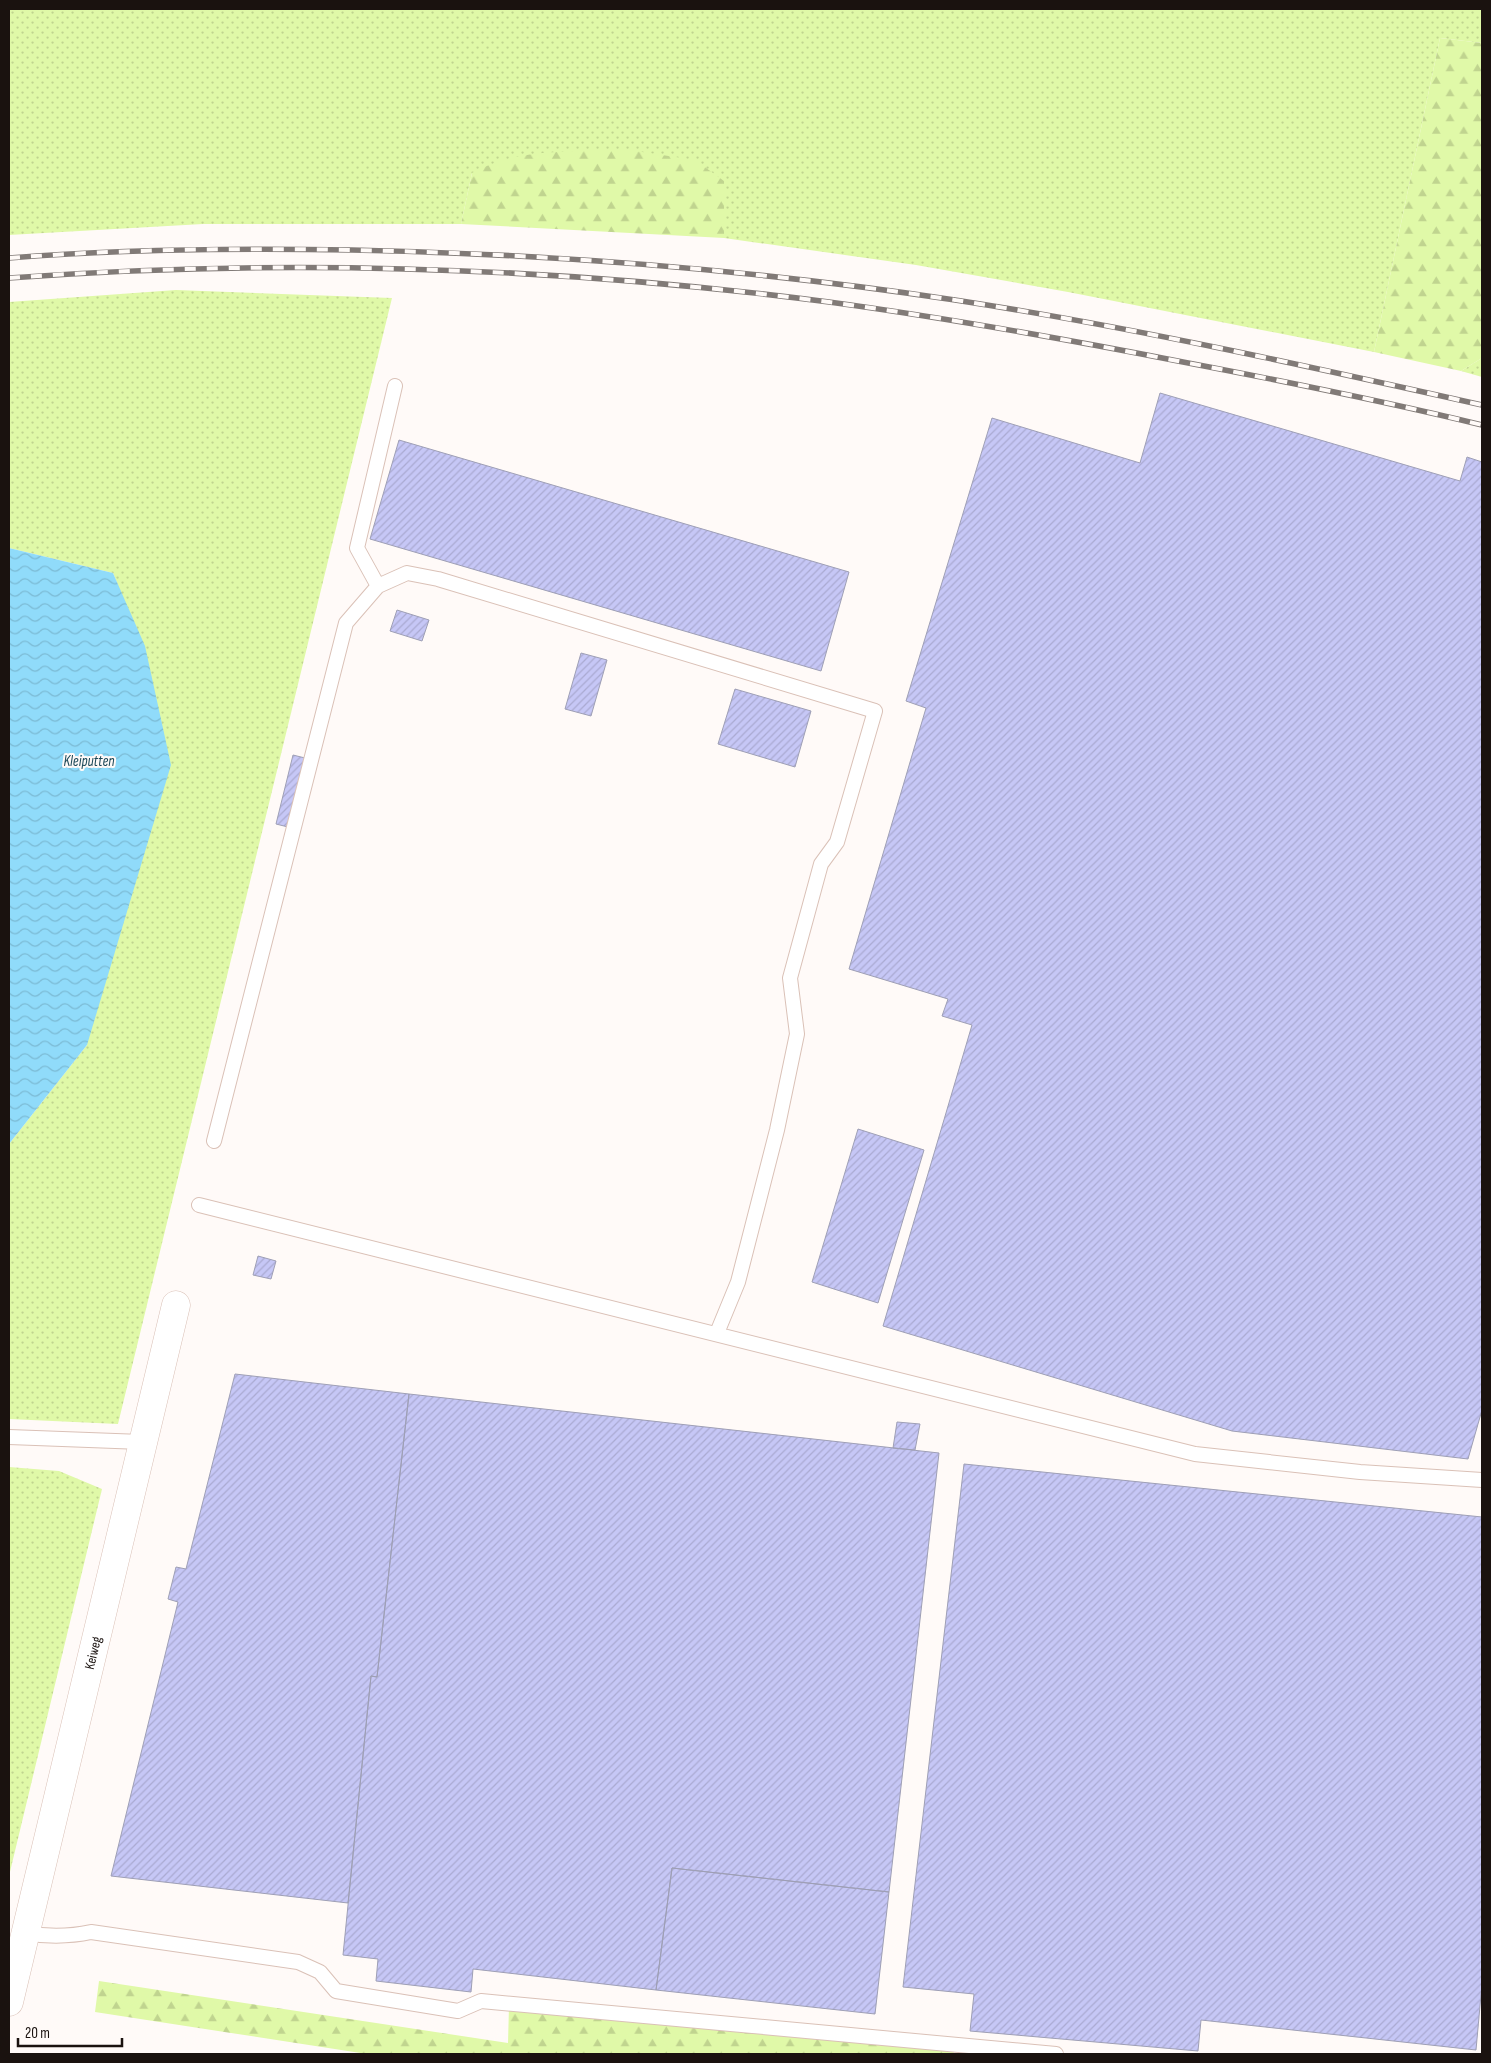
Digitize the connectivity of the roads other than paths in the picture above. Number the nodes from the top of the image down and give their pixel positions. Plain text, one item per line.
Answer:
1 (395, 386) dead end
2 (378, 586) junction
3 (214, 1142) dead end
4 (199, 1205) dead end
5 (176, 1305) dead end
6 (717, 1334) junction
7 (9, 1436) edge
8 (142, 1442) junction
9 (1482, 1480) edge
10 (25, 1932) junction
11 (9, 2002) edge
12 (1056, 2054) edge

1 - 2 lane
2 - 3 lane
2 - 6 lane
4 - 6 lane
5 - 8 street, Keiweg
6 - 9 lane
7 - 8 lane
8 - 10 street, Keiweg
10 - 11 street, Keiweg
10 - 12 lane

